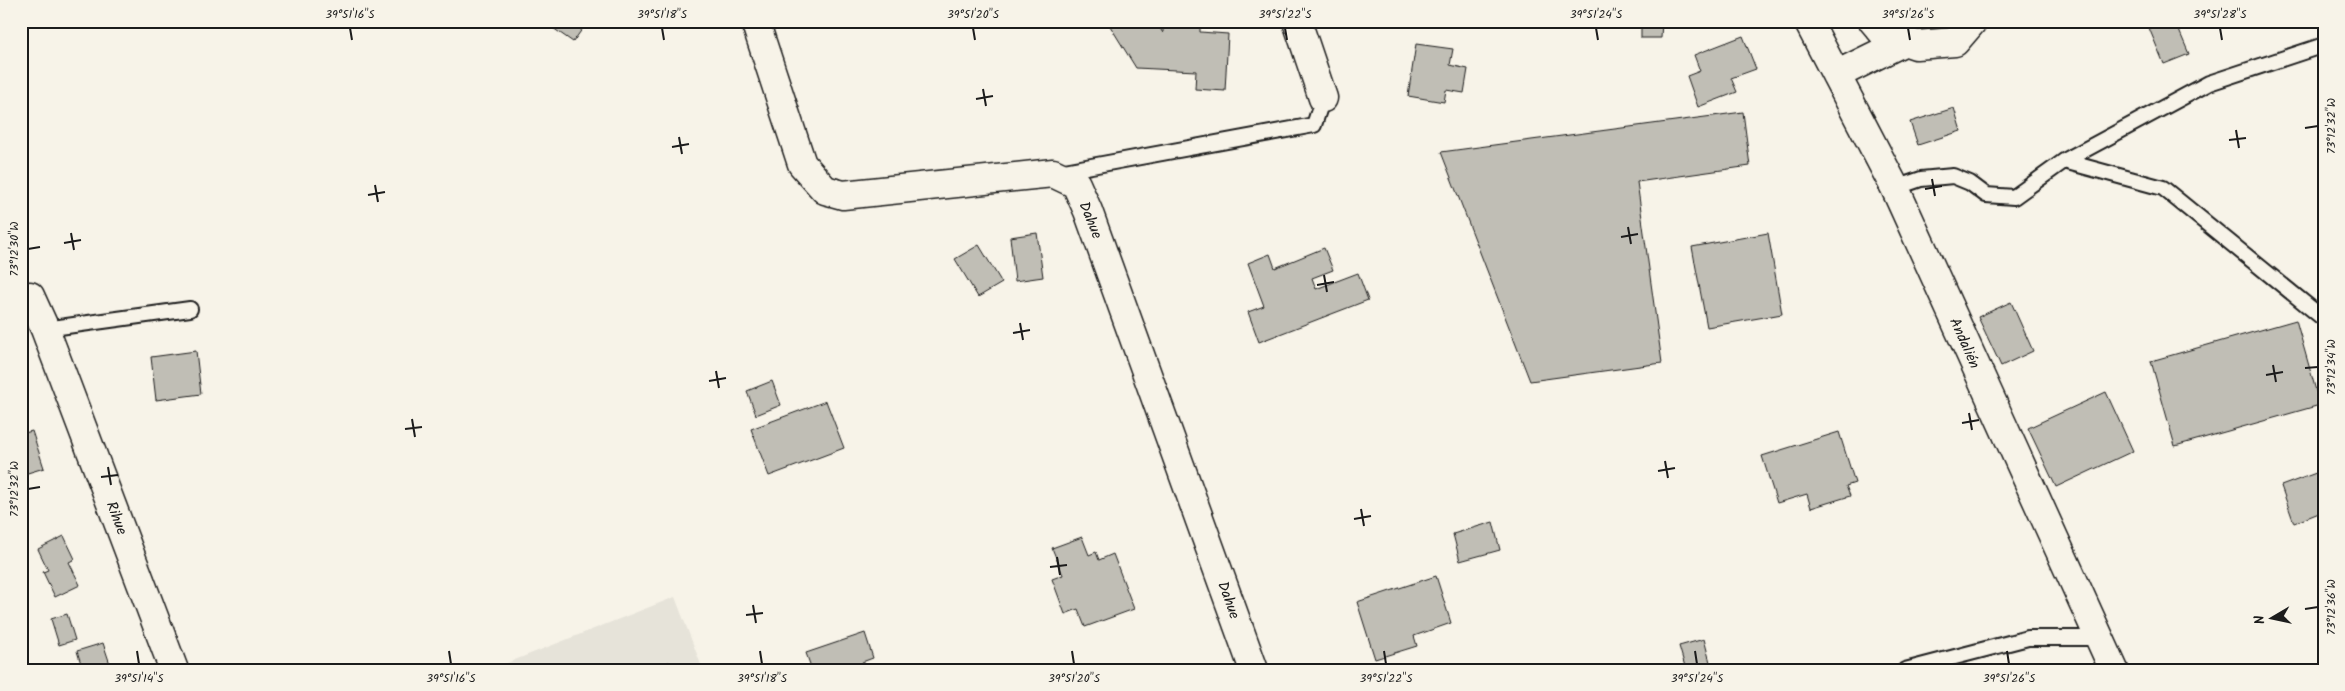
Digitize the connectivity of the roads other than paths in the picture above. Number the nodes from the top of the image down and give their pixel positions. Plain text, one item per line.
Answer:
1 (754, 21) edge
2 (1297, 21) edge
3 (1808, 21) edge
4 (1873, 21) edge
5 (1973, 21) edge
6 (1905, 41) junction
7 (2324, 45) edge
8 (1836, 75) junction
9 (1323, 98) joint
10 (2064, 161) junction
11 (1053, 173) junction
12 (1895, 188) junction
13 (190, 309) dead end
14 (33, 312) edge
15 (2324, 319) edge
16 (2098, 638) junction
17 (174, 670) edge
18 (1254, 670) edge
19 (1905, 670) edge
20 (2114, 670) edge

1 - 11 street
2 - 9 street
3 - 8 street, Andalién
4 - 6 street
5 - 6 street
6 - 8 street
7 - 10 lane
8 - 12 street, Andalién
9 - 11 lane
10 - 12 lane
10 - 15 lane
11 - 18 street, Dahue
12 - 16 street, Andalién
13 - 14 lane
14 - 17 street, Rihue
16 - 19 lane
16 - 20 street, Andalién

